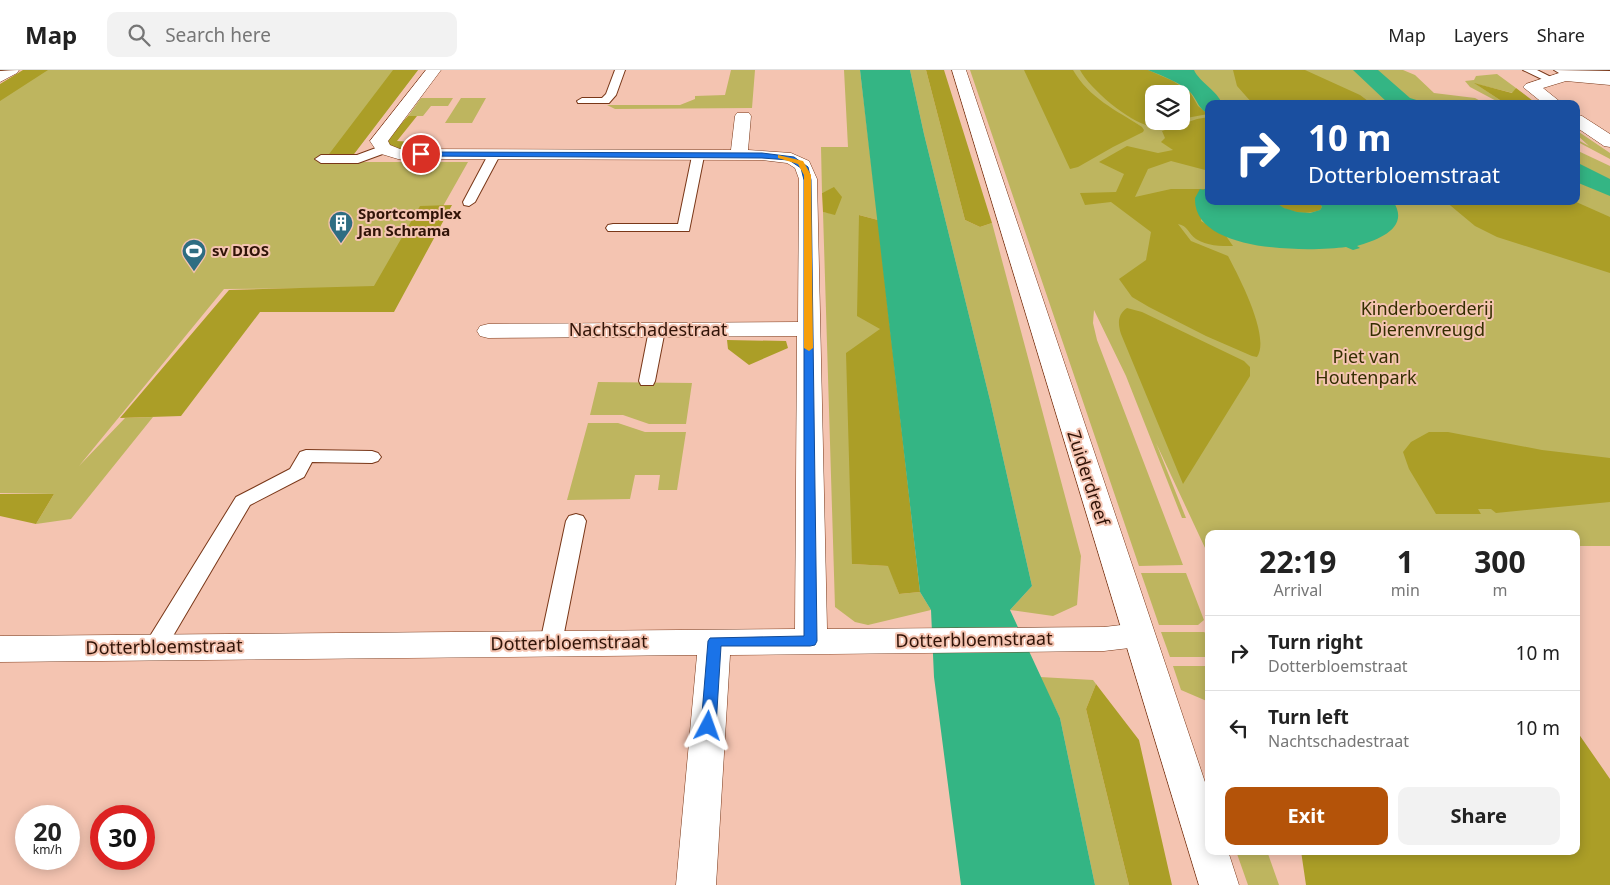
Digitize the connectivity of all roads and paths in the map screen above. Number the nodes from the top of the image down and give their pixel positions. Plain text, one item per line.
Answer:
1 (12, 70) edge
2 (434, 70) edge
3 (620, 70) edge
4 (959, 70) edge
5 (1528, 70) edge
6 (1554, 74) edge
7 (1610, 74) edge
8 (0, 77) edge
9 (1610, 80) edge
10 (1549, 100) edge
11 (582, 101) dead end
12 (743, 116) dead end
13 (1580, 121) edge
14 (1610, 142) edge
15 (384, 149) junction
16 (494, 155) junction
17 (739, 155) junction
18 (698, 156) junction
19 (321, 159) dead end
20 (469, 202) dead end
21 (613, 228) dead end
22 (808, 329) junction
23 (657, 330) junction
24 (488, 331) dead end
25 (647, 381) dead end
26 (372, 457) dead end
27 (576, 521) dead end
28 (1138, 635) junction
29 (715, 641) junction
30 (810, 641) junction
31 (551, 643) junction
32 (155, 647) junction
33 (0, 649) edge
34 (1205, 839) edge
35 (1210, 855) edge
36 (696, 885) edge
37 (1220, 885) edge

1 - 8 street
2 - 15 street
3 - 11 lane
4 - 28 street, Zuiderdreef
5 - 6 lane
6 - 7 lane
6 - 9 street
6 - 10 street
12 - 17 street
13 - 14 street
15 - 16 street
15 - 19 lane
16 - 18 street
16 - 20 lane
17 - 18 street
17 - 22 street
18 - 21 lane
22 - 23 street, Nachtschadestraat
22 - 30 street
23 - 24 street, Nachtschadestraat
23 - 25 lane
26 - 32 lane
27 - 31 lane
28 - 30 street, Dotterbloemstraat
28 - 34 street, Zuiderdreef
29 - 30 street, Dotterbloemstraat
29 - 31 street, Dotterbloemstraat
29 - 36 street
31 - 32 street, Dotterbloemstraat
32 - 33 street, Dotterbloemstraat
35 - 37 street, Zuiderdreef

